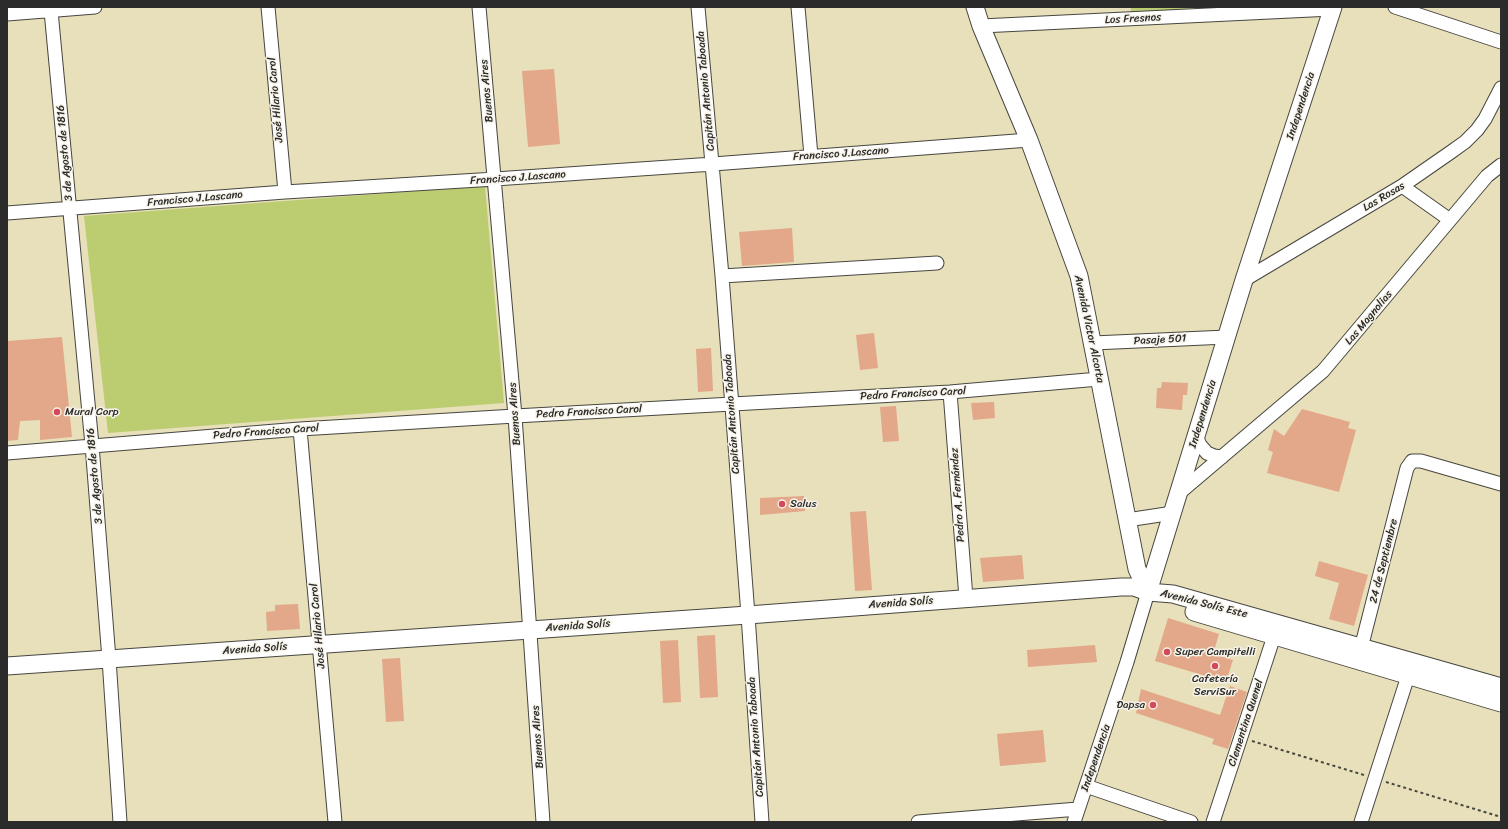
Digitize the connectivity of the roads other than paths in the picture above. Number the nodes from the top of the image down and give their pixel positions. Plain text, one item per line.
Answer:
1 (95, 7) edge
2 (268, 7) edge
3 (479, 7) edge
4 (698, 7) edge
5 (798, 7) edge
6 (975, 7) edge
7 (1395, 7) edge
8 (1332, 8) edge
9 (51, 11) junction
10 (7, 14) edge
11 (981, 26) junction
12 (1501, 42) edge
13 (1501, 88) edge
14 (1029, 140) junction
15 (811, 156) junction
16 (713, 164) junction
17 (1501, 165) edge
18 (495, 179) junction
19 (1402, 186) junction
20 (285, 192) junction
21 (70, 209) junction
22 (7, 213) edge
23 (1450, 220) junction
24 (937, 263) dead end
25 (722, 276) junction
26 (1244, 280) junction
27 (1227, 337) junction
28 (1093, 344) junction
29 (1100, 379) junction
30 (950, 392) junction
31 (731, 404) junction
32 (515, 416) junction
33 (300, 429) junction
34 (1196, 436) junction
35 (92, 445) junction
36 (7, 453) edge
37 (1222, 457) junction
38 (1501, 484) edge
39 (1178, 494) junction
40 (1173, 512) junction
41 (1127, 520) junction
42 (1148, 592) junction
43 (966, 598) junction
44 (748, 615) junction
45 (1276, 629) junction
46 (530, 630) junction
47 (319, 645) junction
48 (1360, 654) junction
49 (109, 659) junction
50 (7, 666) edge
51 (1408, 676) junction
52 (1501, 687) edge
53 (1501, 703) edge
54 (1086, 786) junction
55 (1078, 809) junction
56 (120, 822) edge
57 (335, 822) edge
58 (543, 822) edge
59 (762, 822) edge
60 (918, 822) edge
61 (1074, 822) edge
62 (1191, 822) edge
63 (1214, 822) edge
64 (1361, 822) edge

1 - 9 street
2 - 20 street, José Hilario Carol
3 - 18 street, Buenos Aires
4 - 16 street, Capitán Antonio Taboada
5 - 15 street
6 - 11 main road, Avenida Victor Alcorta
7 - 12 street
8 - 11 street, Los Fresnos
8 - 26 main road, Independencia
9 - 10 street
9 - 21 street, 3 de Agosto de 1816
11 - 14 main road, Avenida Victor Alcorta
13 - 19 street, Las Rosas
14 - 15 street, Francisco J.Lascano
14 - 28 main road, Avenida Victor Alcorta
15 - 16 street, Francisco J.Lascano
16 - 18 street, Francisco J.Lascano
16 - 25 street, Capitán Antonio Taboada
17 - 23 street, Las Magnolias
18 - 20 street, Francisco J.Lascano
18 - 32 street, Buenos Aires
19 - 23 street
19 - 26 street, Las Rosas
20 - 21 street, Francisco J.Lascano
21 - 22 street, Francisco J.Lascano
21 - 35 street, 3 de Agosto de 1816
23 - 37 street, Las Magnolias
24 - 25 street
25 - 31 street, Capitán Antonio Taboada
26 - 27 main road, Independencia
27 - 28 street, Pasaje 501
27 - 34 main road, Independencia
28 - 29 main road, Avenida Victor Alcorta
29 - 30 street, Pedro Francisco Carol
29 - 41 main road, Avenida Victor Alcorta
30 - 31 street, Pedro Francisco Carol
30 - 43 street, Pedro A. Fernández
31 - 32 street, Pedro Francisco Carol
31 - 44 street, Capitán Antonio Taboada
32 - 33 street, Pedro Francisco Carol
32 - 46 street, Buenos Aires
33 - 35 street, Pedro Francisco Carol
33 - 47 street, José Hilario Carol
34 - 37 street
34 - 39 main road, Independencia
35 - 36 street, Pedro Francisco Carol
35 - 49 street, 3 de Agosto de 1816
37 - 39 street, Las Magnolias
38 - 48 street, 24 de Septiembre
39 - 40 main road, Independencia
40 - 41 street
40 - 42 main road, Independencia
41 - 42 main road, Avenida Victor Alcorta
42 - 43 main road, Avenida Solís
42 - 45 main road, Avenida Solís Este
42 - 54 street, Independencia
43 - 44 main road, Avenida Solís
44 - 46 main road, Avenida Solís
44 - 59 street, Capitán Antonio Taboada
45 - 48 main road, Avenida Solís Este
45 - 63 street, Clementina Quenel
46 - 47 main road, Avenida Solís
46 - 58 street, Buenos Aires
47 - 49 main road, Avenida Solís
47 - 57 street, José Hilario Carol
48 - 51 main road, Avenida Solís Este
48 - 52 main road, Avenida Solís Este
49 - 50 main road, Avenida Solís
49 - 56 street, 3 de Agosto de 1816
51 - 53 main road, Avenida Solís Este
51 - 64 street
54 - 55 street, Independencia
54 - 62 street
55 - 60 street
55 - 61 street, Independencia

